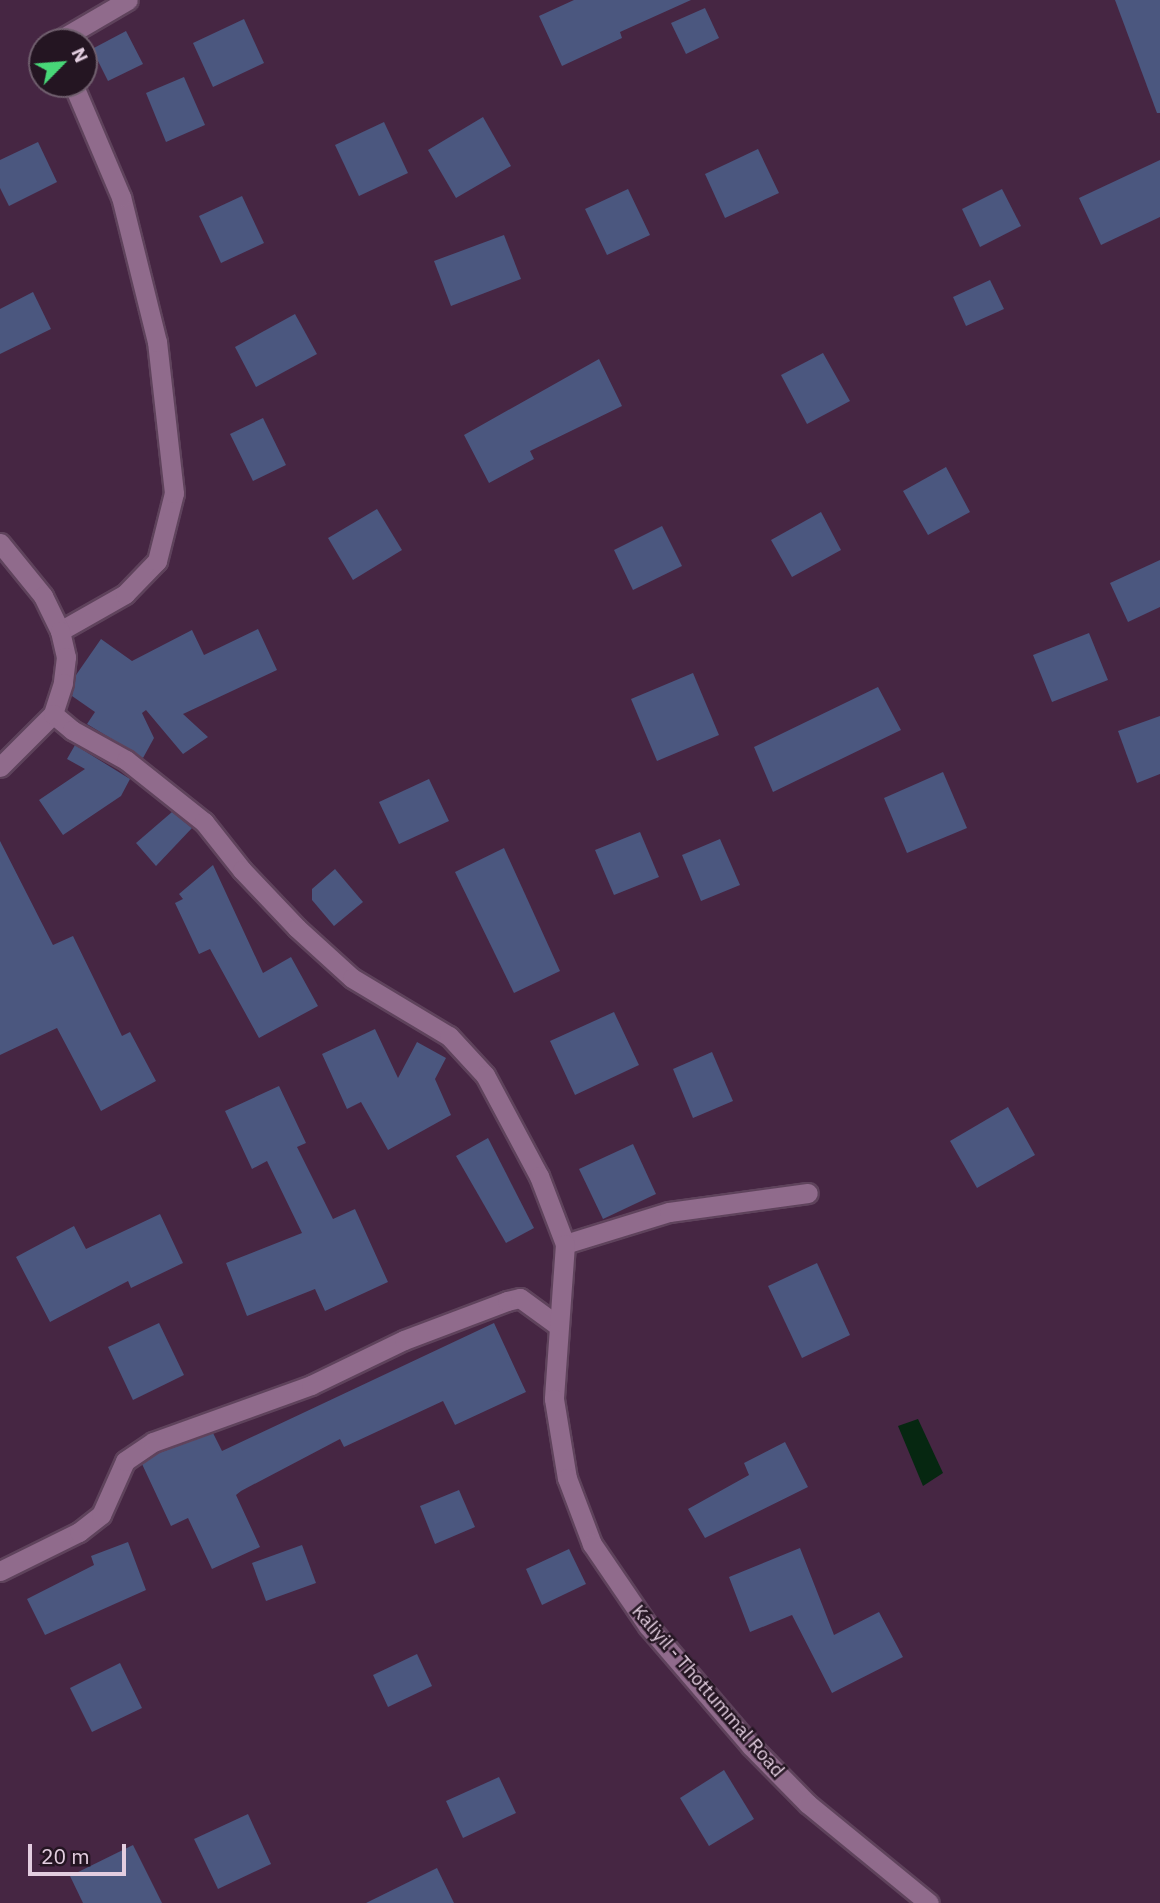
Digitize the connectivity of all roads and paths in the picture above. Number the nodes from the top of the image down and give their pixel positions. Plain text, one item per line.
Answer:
1 (128, 0) edge
2 (79, 28) edge
3 (79, 98) edge
4 (0, 543) edge
5 (60, 632) junction
6 (53, 713) junction
7 (0, 767) edge
8 (808, 1193) dead end
9 (565, 1244) junction
10 (557, 1325) junction
11 (0, 1571) edge
12 (929, 1903) edge

1 - 2 main road
3 - 5 main road
4 - 5 main road
5 - 6 main road
6 - 7 main road
6 - 9 main road, Kaliyil - Thottummal Road
8 - 9 main road
9 - 10 main road, Kaliyil - Thottummal Road
10 - 11 main road
10 - 12 main road, Kaliyil - Thottummal Road

